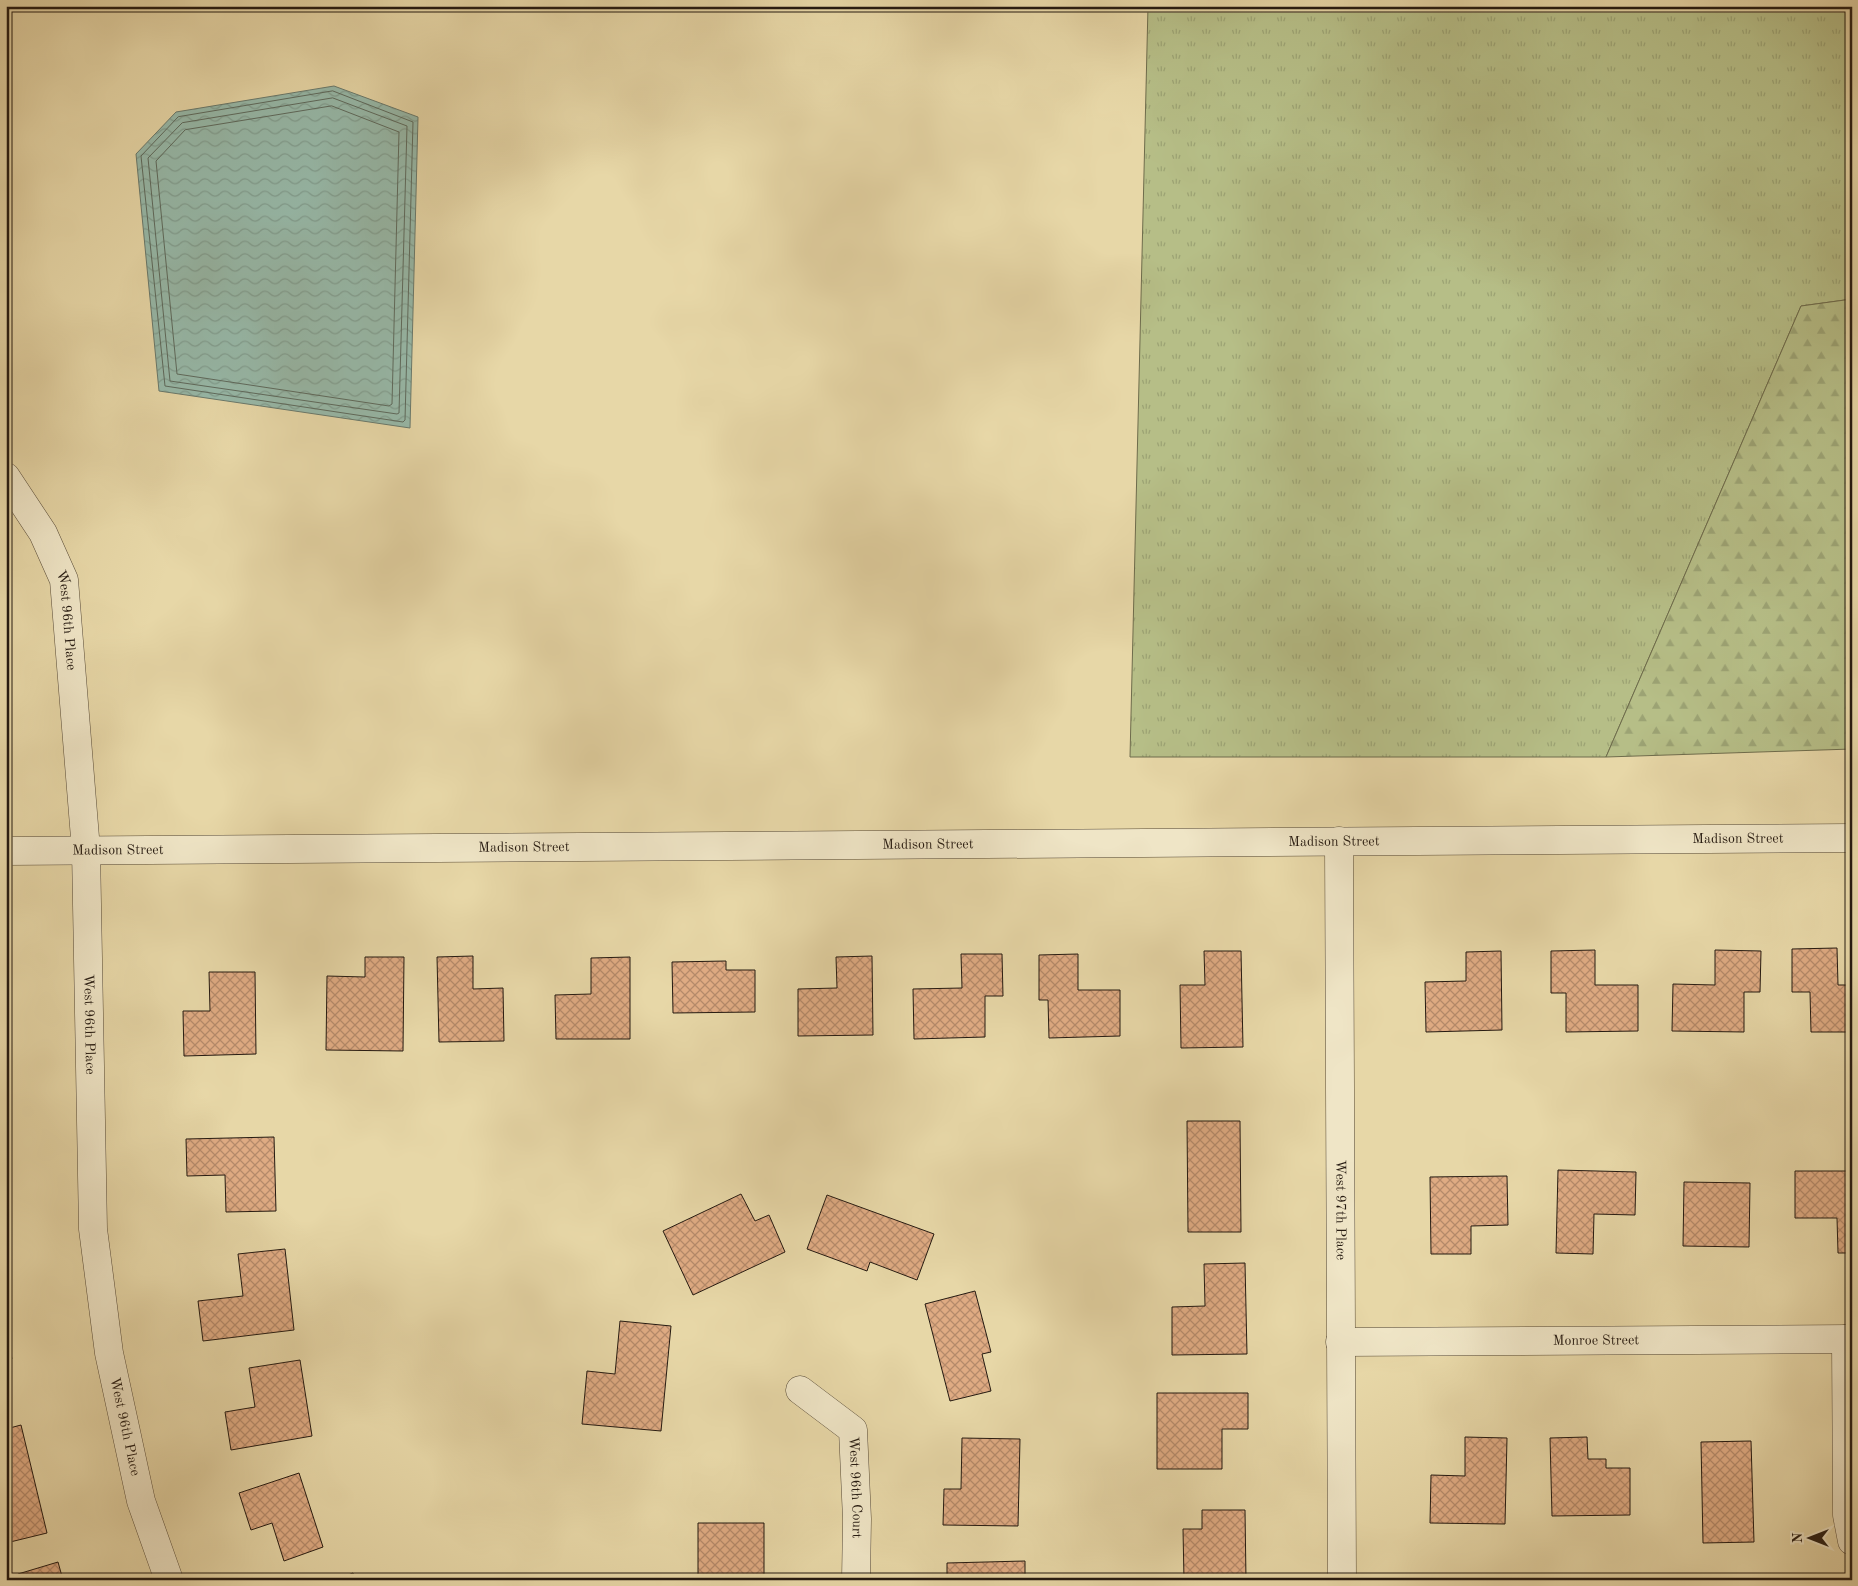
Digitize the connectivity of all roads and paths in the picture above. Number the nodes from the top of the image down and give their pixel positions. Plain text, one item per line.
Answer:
1 (6, 477) edge
2 (1852, 838) edge
3 (1339, 841) junction
4 (86, 850) junction
5 (6, 851) edge
6 (1849, 1339) edge
7 (1340, 1342) junction
8 (800, 1390) dead end
9 (1852, 1541) edge
10 (169, 1580) edge
11 (856, 1580) edge
12 (1342, 1580) edge

1 - 4 street, West 96th Place
2 - 3 street, Madison Street
3 - 4 street, Madison Street
3 - 7 street, West 97th Place
4 - 5 street, Madison Street
4 - 10 street, West 96th Place
6 - 7 street, Monroe Street
6 - 9 street
7 - 12 street, West 97th Place
8 - 11 street, West 96th Court

